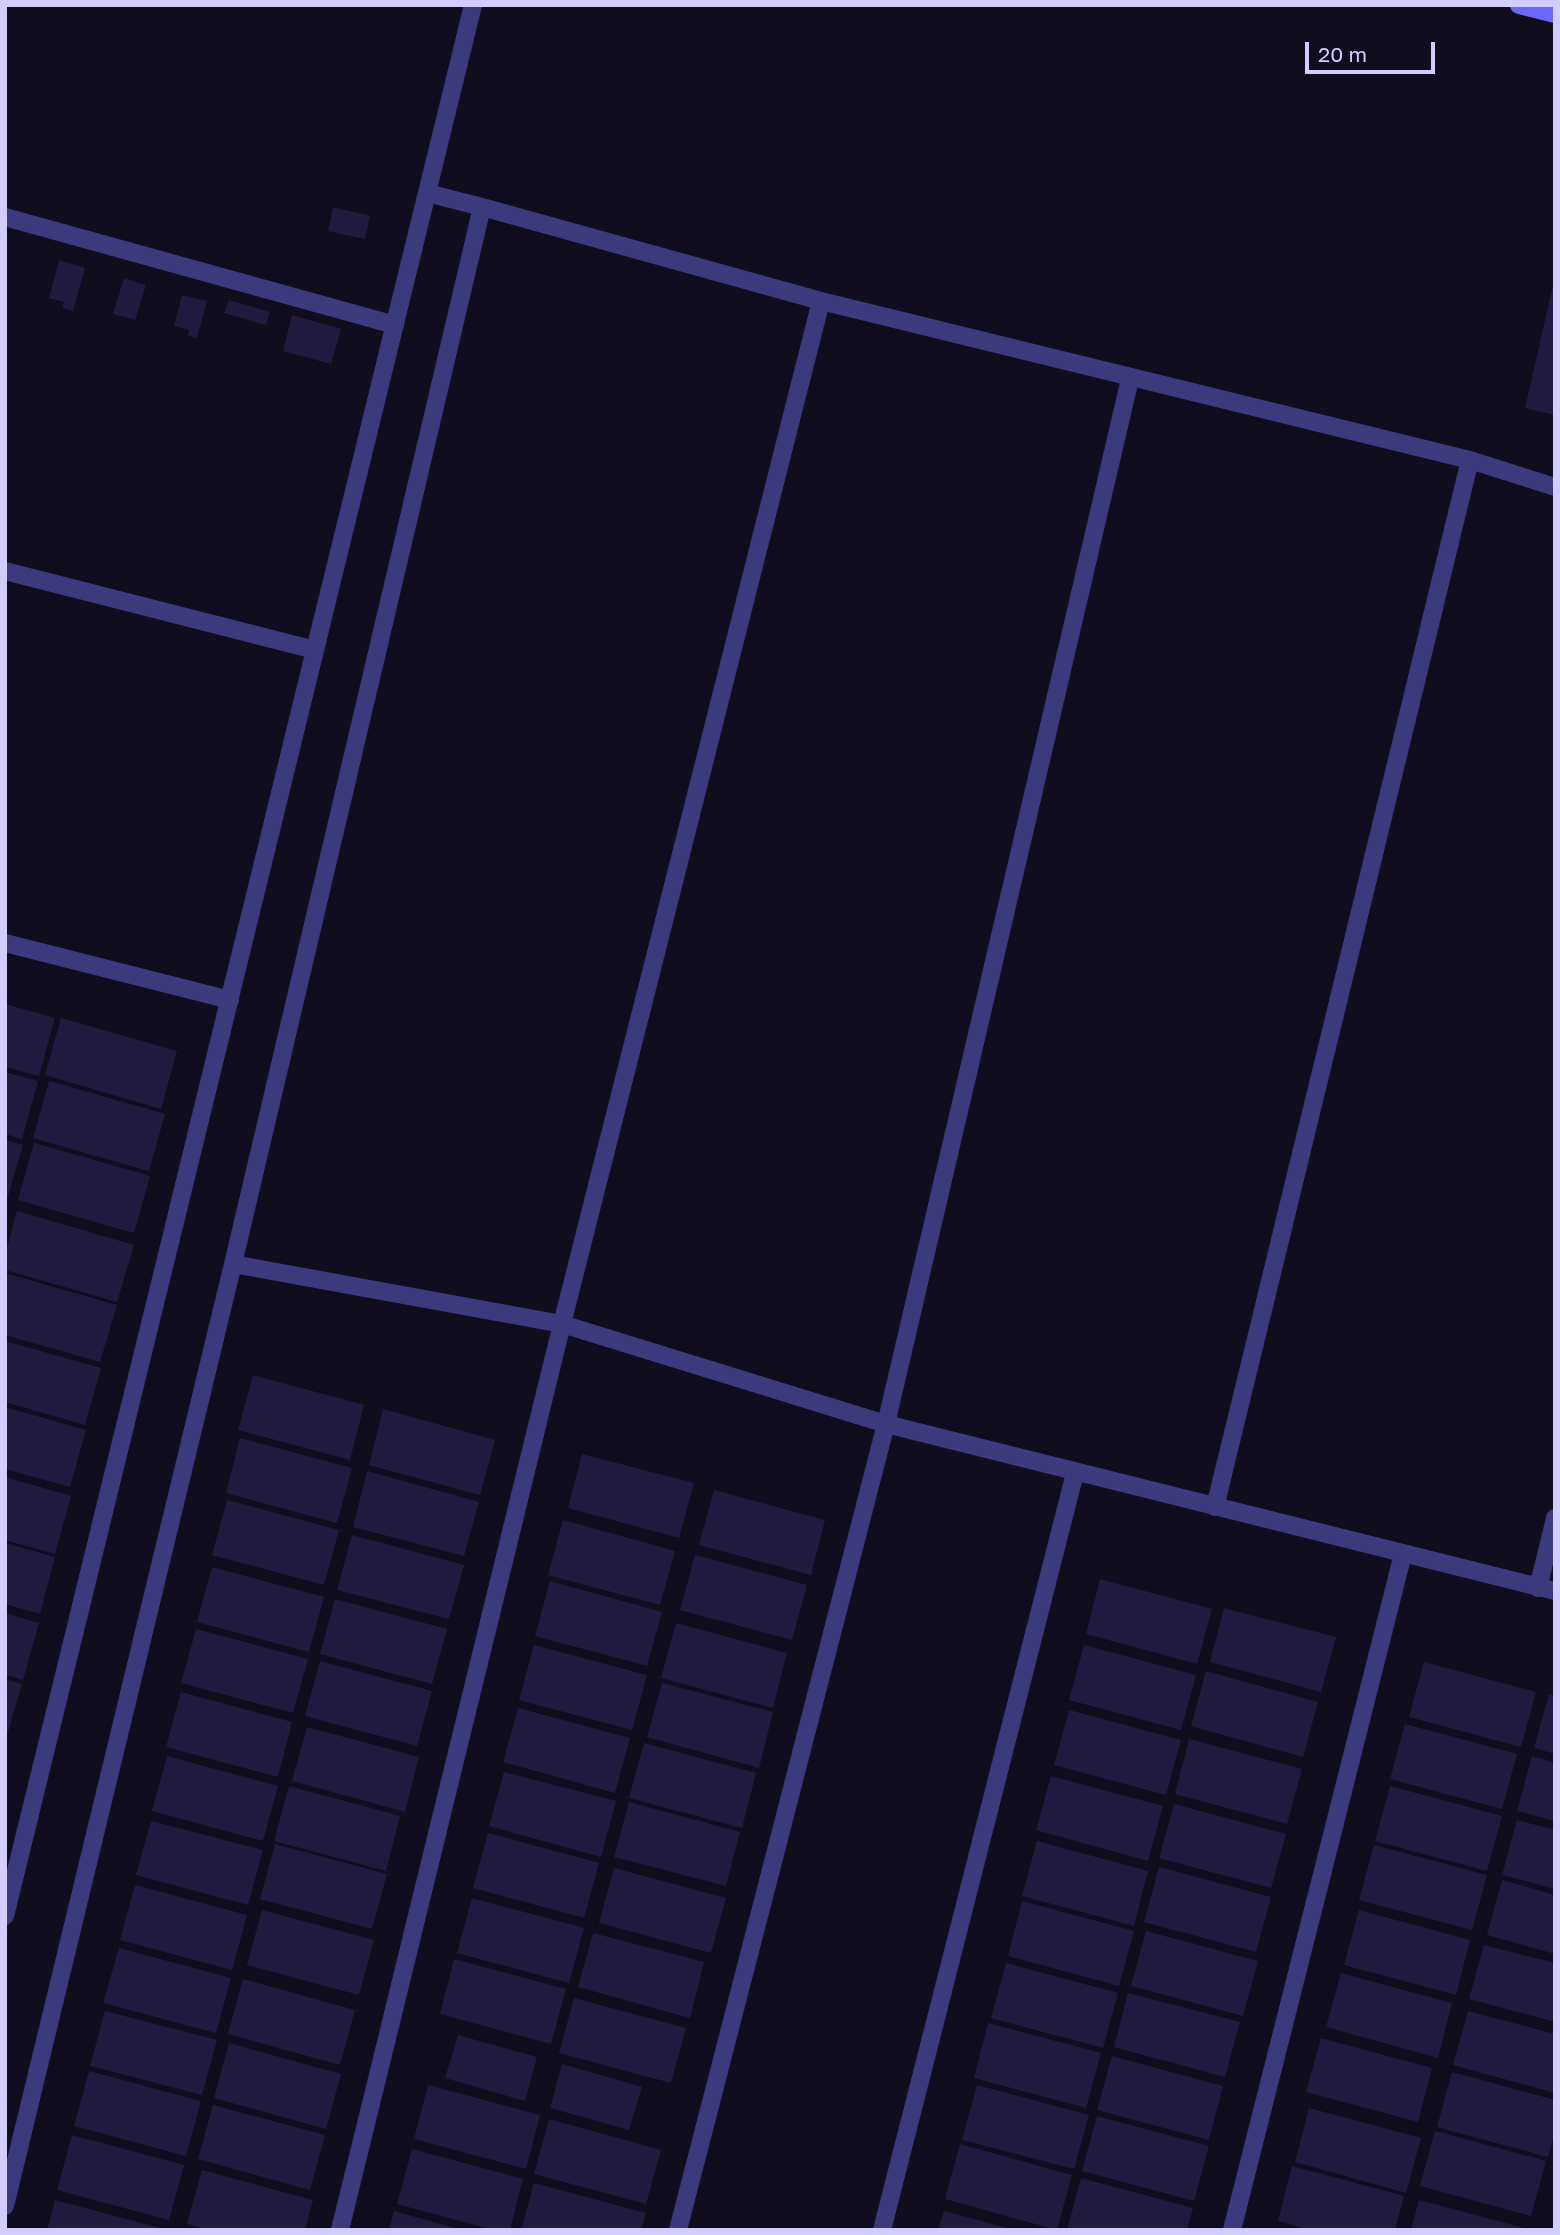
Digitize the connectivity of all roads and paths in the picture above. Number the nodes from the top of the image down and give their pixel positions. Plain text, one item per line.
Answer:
1 (473, 5) edge
2 (1518, 5) edge
3 (1555, 14) edge
4 (427, 193) junction
5 (482, 206) junction
6 (5, 217) edge
7 (821, 301) junction
8 (395, 325) junction
9 (1130, 379) junction
10 (1470, 460) junction
11 (1555, 487) edge
12 (5, 571) edge
13 (315, 650) junction
14 (5, 943) edge
15 (230, 1000) junction
16 (233, 1264) junction
17 (562, 1324) junction
18 (886, 1424) junction
19 (1075, 1472) junction
20 (1215, 1507) junction
21 (1555, 1518) edge
22 (1403, 1554) junction
23 (1546, 1590) edge
24 (5, 1916) edge
25 (5, 2206) edge
26 (340, 2230) edge
27 (678, 2230) edge
28 (882, 2230) edge
29 (1232, 2230) edge

1 - 4 street
2 - 3 main road
4 - 5 street
4 - 8 street
5 - 7 street
5 - 16 street
6 - 8 street
7 - 9 street
7 - 17 street
8 - 13 street
9 - 10 street
9 - 18 street
10 - 11 street
10 - 20 street
12 - 13 street
13 - 15 street
14 - 15 street
15 - 24 street
16 - 17 street
16 - 25 street
17 - 18 street
17 - 26 street
18 - 19 street
18 - 27 street
19 - 20 street
19 - 28 street
20 - 22 street
21 - 23 street
22 - 23 street
22 - 29 street

